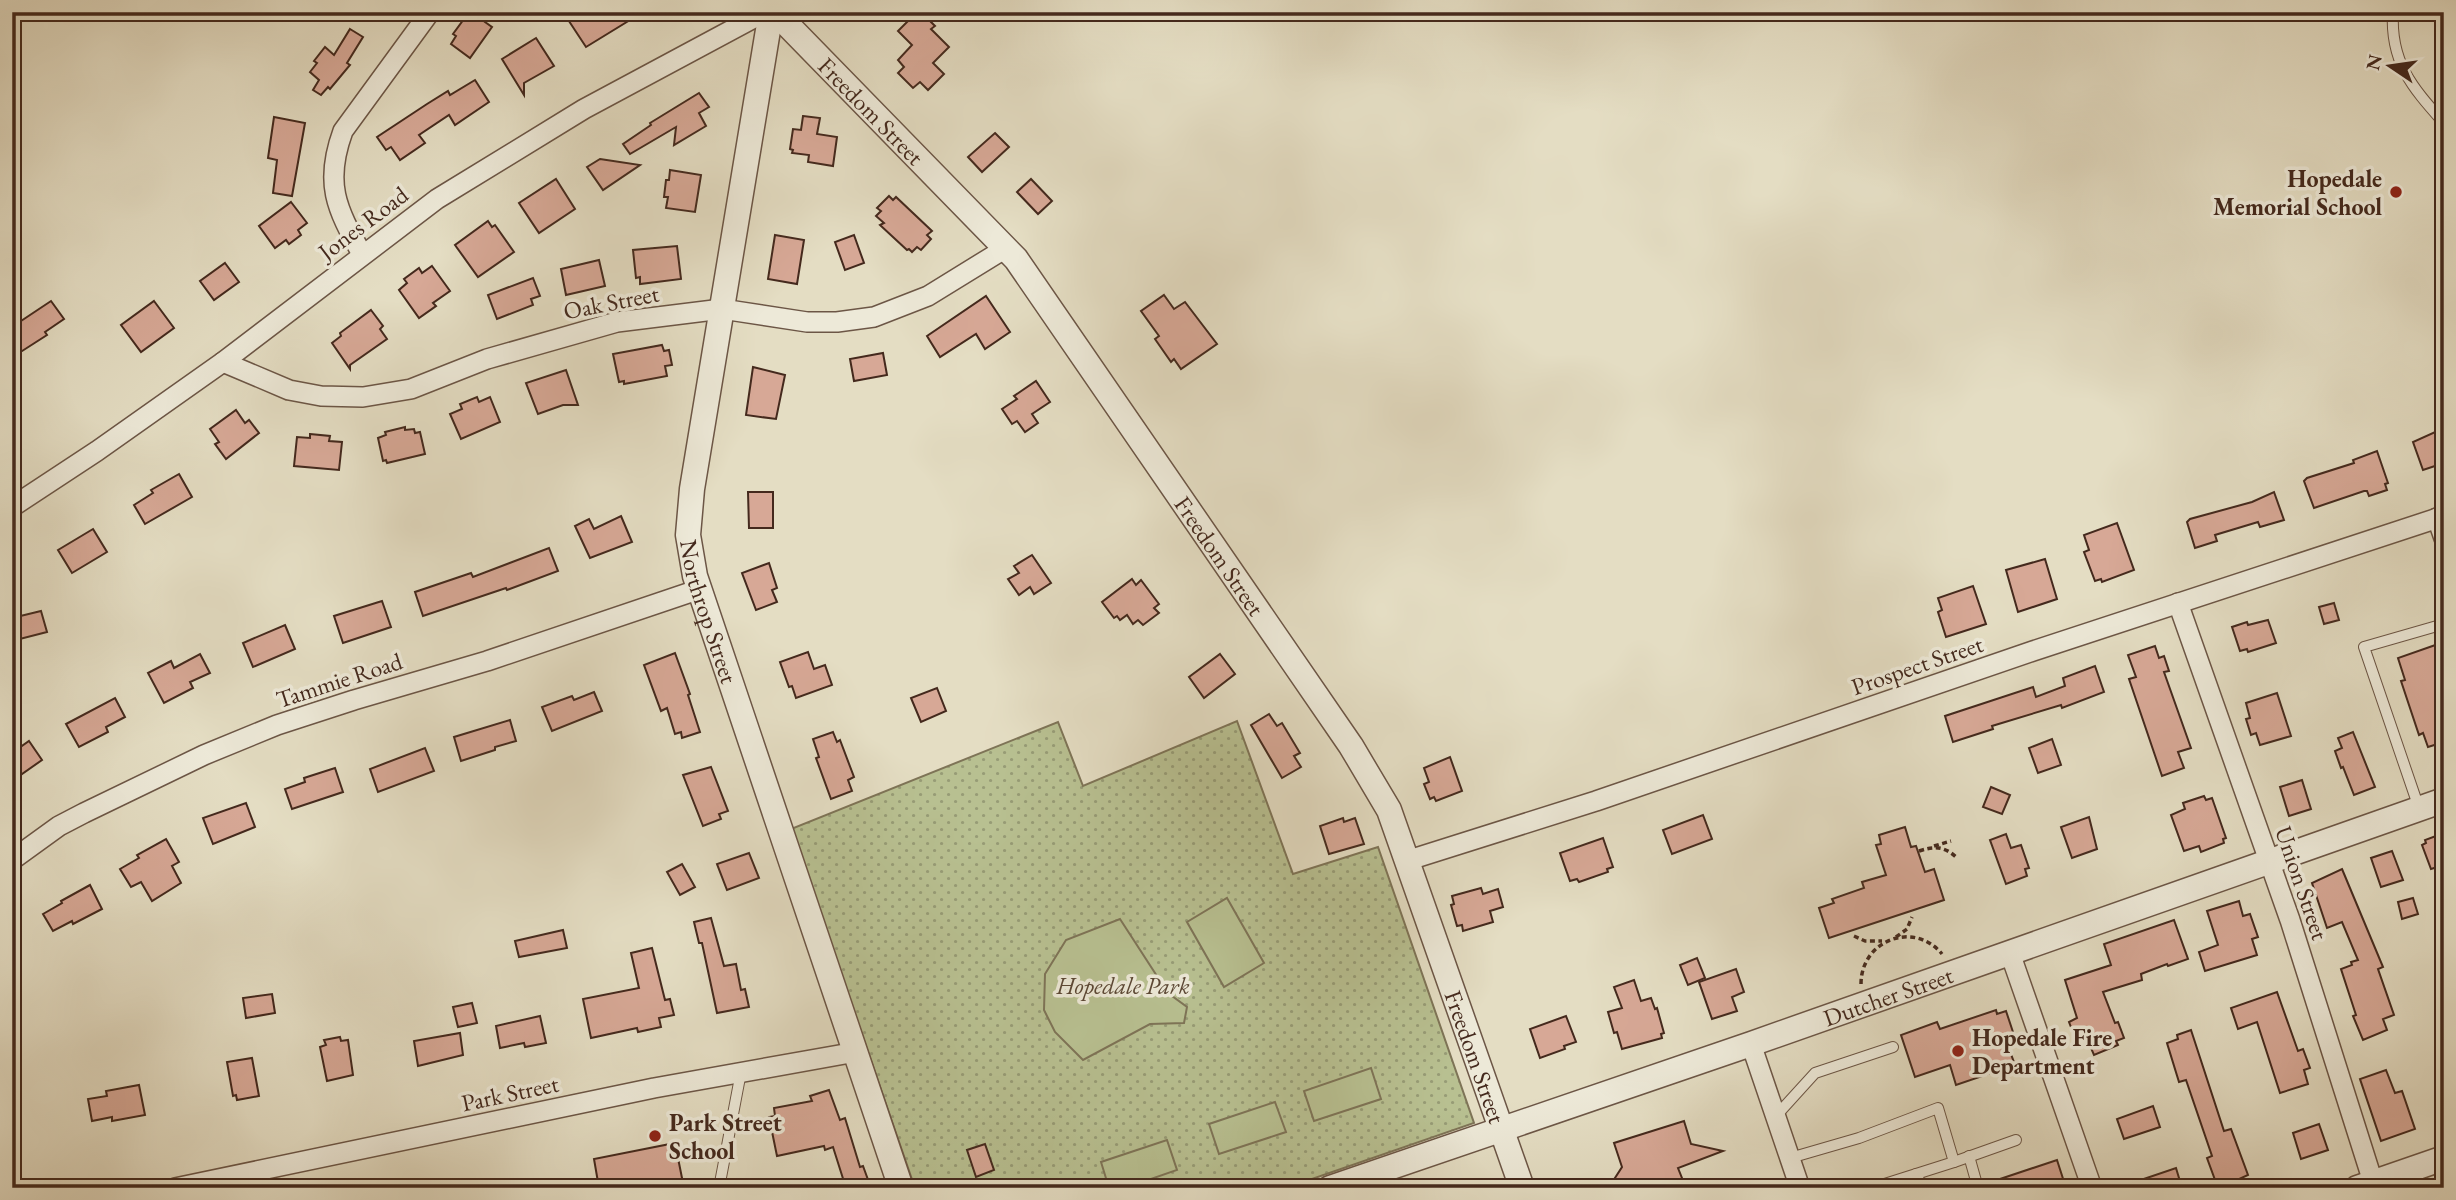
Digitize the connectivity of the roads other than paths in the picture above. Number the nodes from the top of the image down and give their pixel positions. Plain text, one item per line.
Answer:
1 (430, 12) edge
2 (765, 12) edge
3 (773, 12) edge
4 (2393, 12) edge
5 (2444, 124) edge
6 (1006, 248) junction
7 (362, 254) junction
8 (722, 309) junction
9 (223, 362) junction
10 (12, 507) edge
11 (2440, 517) edge
12 (2444, 538) edge
13 (700, 589) junction
14 (2178, 603) junction
15 (2444, 624) edge
16 (2444, 800) edge
17 (2419, 808) junction
18 (12, 860) edge
19 (1406, 861) junction
20 (2269, 863) junction
21 (2010, 953) junction
22 (1751, 1044) junction
23 (1893, 1047) dead end
24 (856, 1052) junction
25 (741, 1072) junction
26 (1776, 1116) junction
27 (1501, 1130) junction
28 (2016, 1140) dead end
29 (1969, 1156) junction
30 (1790, 1158) junction
31 (2444, 1158) edge
32 (1954, 1162) junction
33 (1916, 1174) junction
34 (2365, 1185) edge
35 (188, 1186) edge
36 (719, 1188) edge
37 (901, 1188) edge
38 (1330, 1188) edge
39 (1522, 1188) edge
40 (1800, 1188) edge
41 (1872, 1188) edge
42 (1923, 1188) edge
43 (1978, 1188) edge
44 (2092, 1188) edge

1 - 7 street
2 - 7 street, Jones Road
3 - 6 street, Freedom Street
3 - 8 street, Northrop Street
4 - 5 lane
6 - 8 street, Oak Street
6 - 19 street, Freedom Street
7 - 9 street, Jones Road
8 - 9 street, Oak Street
8 - 13 street, Northrop Street
9 - 10 street, Jones Road
11 - 12 street
11 - 14 street, Prospect Street
13 - 18 street, Tammie Road
13 - 24 street, Northrop Street
14 - 19 street, Prospect Street
14 - 20 street, Union Street
15 - 17 lane
16 - 17 street, Dutcher Street
17 - 20 street, Dutcher Street
19 - 27 street, Freedom Street
20 - 21 street, Dutcher Street
20 - 34 street, Union Street
21 - 22 street, Dutcher Street
21 - 44 street
22 - 26 street
22 - 27 street, Dutcher Street
23 - 26 lane
24 - 25 street, Park Street
24 - 37 street, Northrop Street
25 - 35 street, Park Street
25 - 36 lane
26 - 30 street
27 - 38 street, Dutcher Street
27 - 39 street, Freedom Street
28 - 29 lane
29 - 32 lane
29 - 43 lane
30 - 32 lane
30 - 40 street
31 - 34 street
32 - 33 lane
33 - 41 lane
33 - 42 lane

